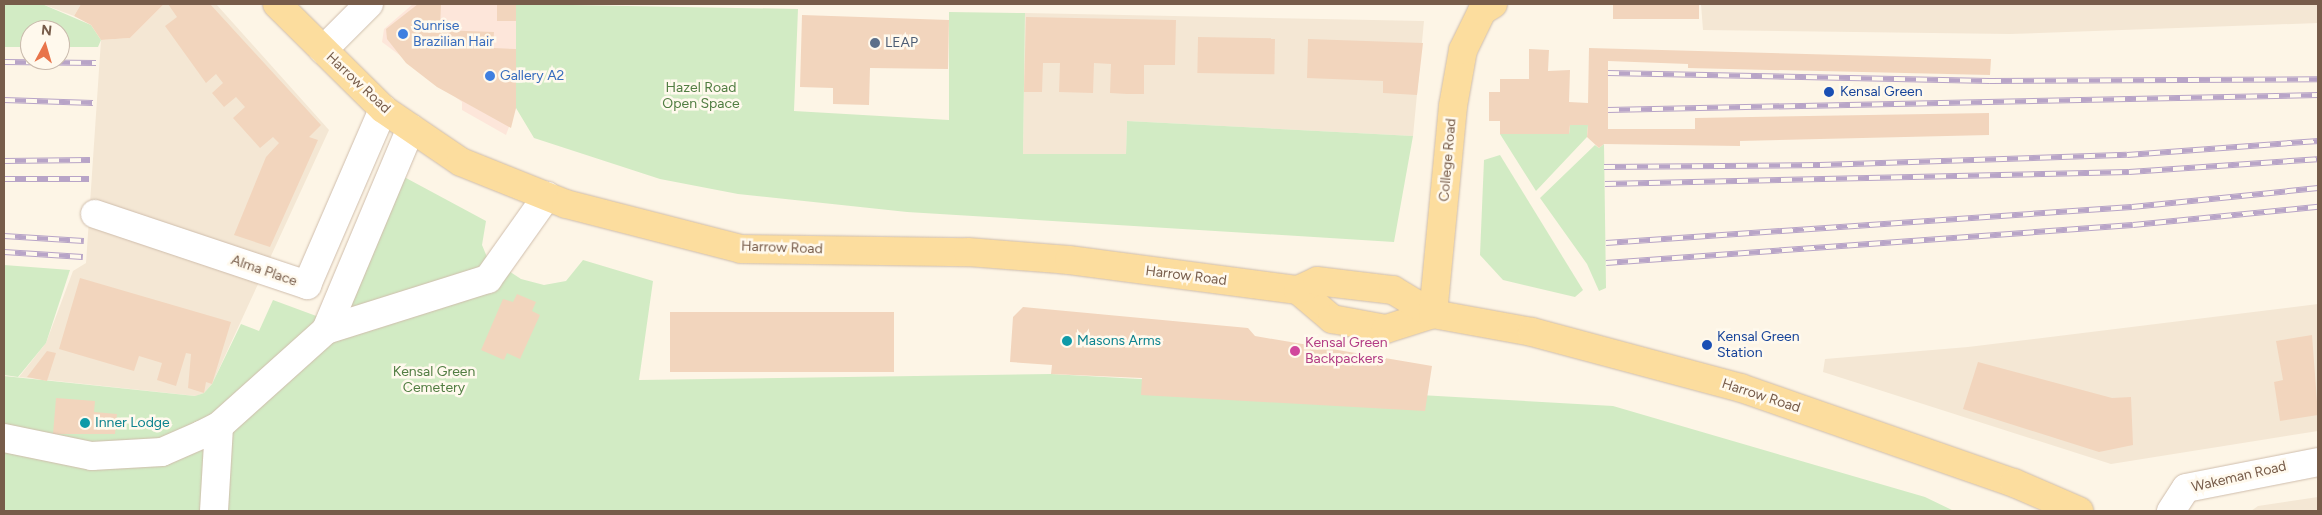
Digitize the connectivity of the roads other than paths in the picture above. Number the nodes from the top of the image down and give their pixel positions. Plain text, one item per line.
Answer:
1 (277, 4) edge
2 (369, 4) edge
3 (1482, 5) edge
4 (323, 50) junction
5 (383, 109) junction
6 (411, 128) junction
7 (547, 196) junction
8 (96, 214) dead end
9 (1298, 290) junction
10 (1433, 314) junction
11 (326, 330) junction
12 (219, 426) junction
13 (4, 438) edge
14 (2318, 462) edge
15 (214, 511) edge
16 (2079, 511) edge
17 (2171, 511) edge

1 - 4 main road, Harrow Road
2 - 4 street
3 - 10 main road, College Road
4 - 5 main road, Harrow Road
5 - 6 main road, Harrow Road
5 - 8 street, Alma Place
6 - 7 main road, Harrow Road
6 - 11 street
7 - 9 main road, Harrow Road
7 - 11 street
9 - 10 main road, Harrow Road
9 - 10 main road, Harrow Road
10 - 16 main road, Harrow Road
11 - 12 street
12 - 13 street
12 - 15 street
14 - 17 street, Wakeman Road

